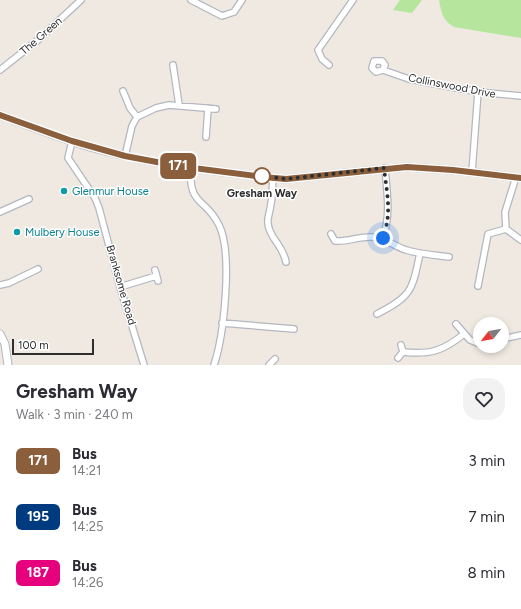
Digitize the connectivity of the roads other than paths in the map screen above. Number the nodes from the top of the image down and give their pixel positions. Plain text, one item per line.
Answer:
1 (81, 0) edge
2 (191, 0) edge
3 (242, 0) edge
4 (353, 0) edge
5 (173, 65) dead end
6 (329, 65) dead end
7 (0, 70) edge
8 (383, 70) dead end
9 (123, 91) dead end
10 (478, 92) junction
11 (521, 96) edge
12 (179, 105) junction
13 (208, 108) junction
14 (216, 109) dead end
15 (0, 115) edge
16 (137, 117) junction
17 (206, 137) dead end
18 (72, 141) junction
19 (125, 156) junction
20 (191, 168) junction
21 (384, 168) junction
22 (472, 172) junction
23 (519, 177) edge
24 (273, 178) junction
25 (29, 198) dead end
26 (0, 212) edge
27 (506, 229) junction
28 (331, 234) dead end
29 (383, 238) junction
30 (521, 240) edge
31 (420, 253) junction
32 (449, 257) dead end
33 (286, 262) dead end
34 (38, 269) dead end
35 (156, 276) dead end
36 (0, 286) edge
37 (478, 286) dead end
38 (120, 287) junction
39 (380, 304) dead end
40 (383, 311) junction
41 (377, 314) dead end
42 (222, 323) junction
43 (456, 324) dead end
44 (294, 329) dead end
45 (0, 334) edge
46 (464, 334) junction
47 (521, 335) edge
48 (509, 338) edge
49 (473, 341) edge
50 (401, 345) dead end
51 (403, 352) junction
52 (398, 358) dead end
53 (275, 359) dead end
54 (8, 365) edge
55 (144, 365) edge
56 (214, 365) edge
57 (269, 365) edge

1 - 7 street, The Green
2 - 3 street
4 - 6 street
5 - 12 street
8 - 10 street, Collinswood Drive
9 - 16 street
10 - 11 street, Collinswood Drive
10 - 22 street
12 - 13 street
12 - 16 street
13 - 14 street
13 - 17 street
15 - 18 street
16 - 19 street
18 - 19 street
18 - 38 street, Branksome Road
19 - 20 street
20 - 24 street
20 - 42 street
21 - 22 street
21 - 24 street
21 - 29 street
22 - 23 street
23 - 27 street
24 - 33 street
25 - 26 street
27 - 30 street
27 - 37 street
28 - 29 street
29 - 31 street
31 - 32 street
31 - 40 street
34 - 36 street
35 - 38 street
38 - 55 street, Branksome Road
39 - 40 street
40 - 41 street
42 - 44 street
42 - 56 street
43 - 46 street
45 - 54 street
46 - 49 street
46 - 51 street
47 - 48 street
50 - 51 street
51 - 52 street
53 - 57 street

